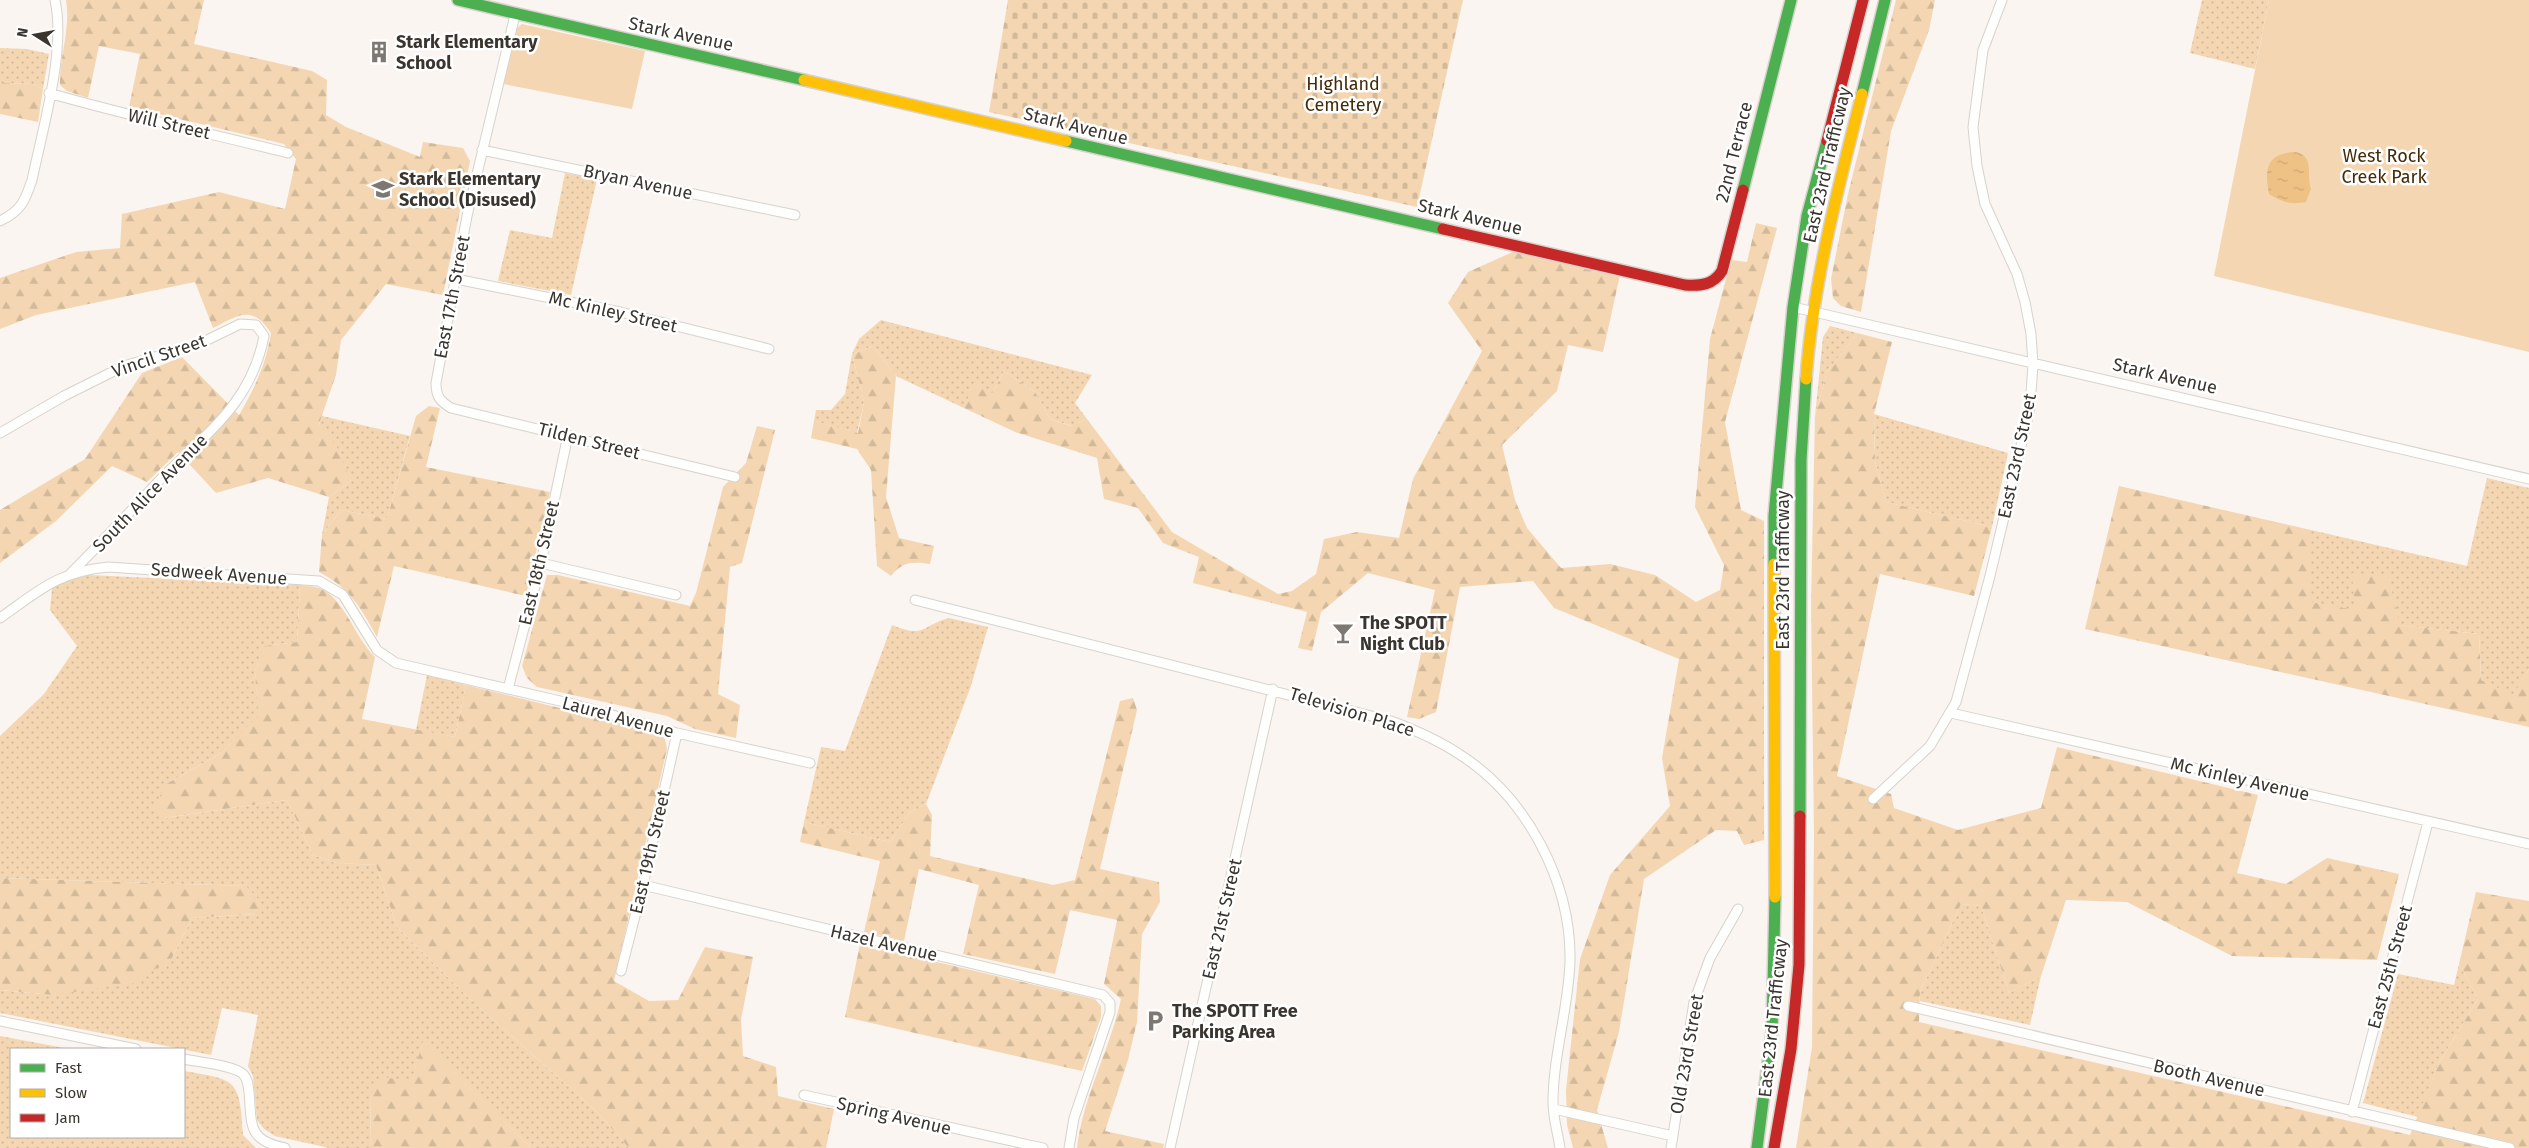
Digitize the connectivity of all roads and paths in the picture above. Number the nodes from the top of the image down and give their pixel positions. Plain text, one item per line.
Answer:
1 (55, 0) edge
2 (458, 0) edge
3 (1791, 0) edge
4 (1862, 0) edge
5 (1885, 0) edge
6 (2002, 0) edge
7 (514, 15) junction
8 (49, 94) junction
9 (482, 150) junction
10 (288, 153) dead end
11 (795, 214) dead end
12 (0, 221) edge
13 (456, 279) junction
14 (1685, 285) joint
15 (1792, 307) junction
16 (1813, 312) junction
17 (264, 336) joint
18 (769, 349) dead end
19 (2033, 364) junction
20 (443, 403) joint
21 (0, 433) edge
22 (568, 435) junction
23 (735, 477) dead end
24 (2529, 479) edge
25 (541, 563) junction
26 (69, 574) junction
27 (676, 595) dead end
28 (916, 600) dead end
29 (0, 618) edge
30 (508, 689) junction
31 (1273, 689) junction
32 (1951, 713) junction
33 (677, 733) junction
34 (810, 763) dead end
35 (1873, 799) dead end
36 (2428, 822) junction
37 (2529, 844) edge
38 (643, 885) junction
39 (1738, 909) dead end
40 (621, 971) dead end
41 (1908, 1006) dead end
42 (0, 1022) edge
43 (131, 1048) edge
44 (185, 1059) edge
45 (804, 1095) dead end
46 (1554, 1109) junction
47 (2352, 1112) junction
48 (1673, 1136) junction
49 (285, 1148) edge
50 (1044, 1148) edge
51 (1069, 1148) edge
52 (1170, 1148) edge
53 (1560, 1148) edge
54 (1671, 1148) edge
55 (1757, 1148) edge
56 (1774, 1148) edge
57 (2510, 1148) edge

1 - 8 street
2 - 7 main road, Stark Avenue
3 - 14 main road, 22nd Terrace
4 - 15 main road, East 23rd Trafficway
5 - 16 main road, East 23rd Trafficway
6 - 19 street, East 23rd Street
7 - 9 street, East 17th Street
7 - 14 main road, Stark Avenue
8 - 10 street, Will Street
8 - 12 street
9 - 11 street, Bryan Avenue
9 - 13 street, East 17th Street
13 - 18 street, Mc Kinley Street
13 - 20 street, East 17th Street
15 - 16 street, Stark Avenue
15 - 55 main road, East 23rd Trafficway
16 - 19 street, Stark Avenue
16 - 56 main road, East 23rd Trafficway
17 - 21 street, Vincil Street
17 - 26 street, South Alice Avenue
19 - 24 street, Stark Avenue
19 - 32 street, East 23rd Street
20 - 22 street, Tilden Street
22 - 23 street, Tilden Street
22 - 25 street, East 18th Street
25 - 27 street
25 - 30 street, East 18th Street
26 - 29 street, South Alice Avenue
26 - 30 street, Sedweek Avenue
28 - 31 street, Television Place
30 - 33 street, Laurel Avenue
31 - 46 street, Television Place
31 - 52 street, East 21st Street
32 - 35 street, East 23rd Street
32 - 36 street, Mc Kinley Avenue
33 - 34 street, Laurel Avenue
33 - 38 street, East 19th Street
36 - 37 street, Mc Kinley Avenue
36 - 47 street, East 25th Street
38 - 40 street, East 19th Street
38 - 51 street, Hazel Avenue
39 - 48 street, Old 23rd Street
41 - 47 street, Booth Avenue
42 - 43 street
44 - 49 street
45 - 50 street, Spring Avenue
46 - 48 street
46 - 53 street, Television Place
47 - 57 street, Booth Avenue
48 - 54 street, Old 23rd Street

